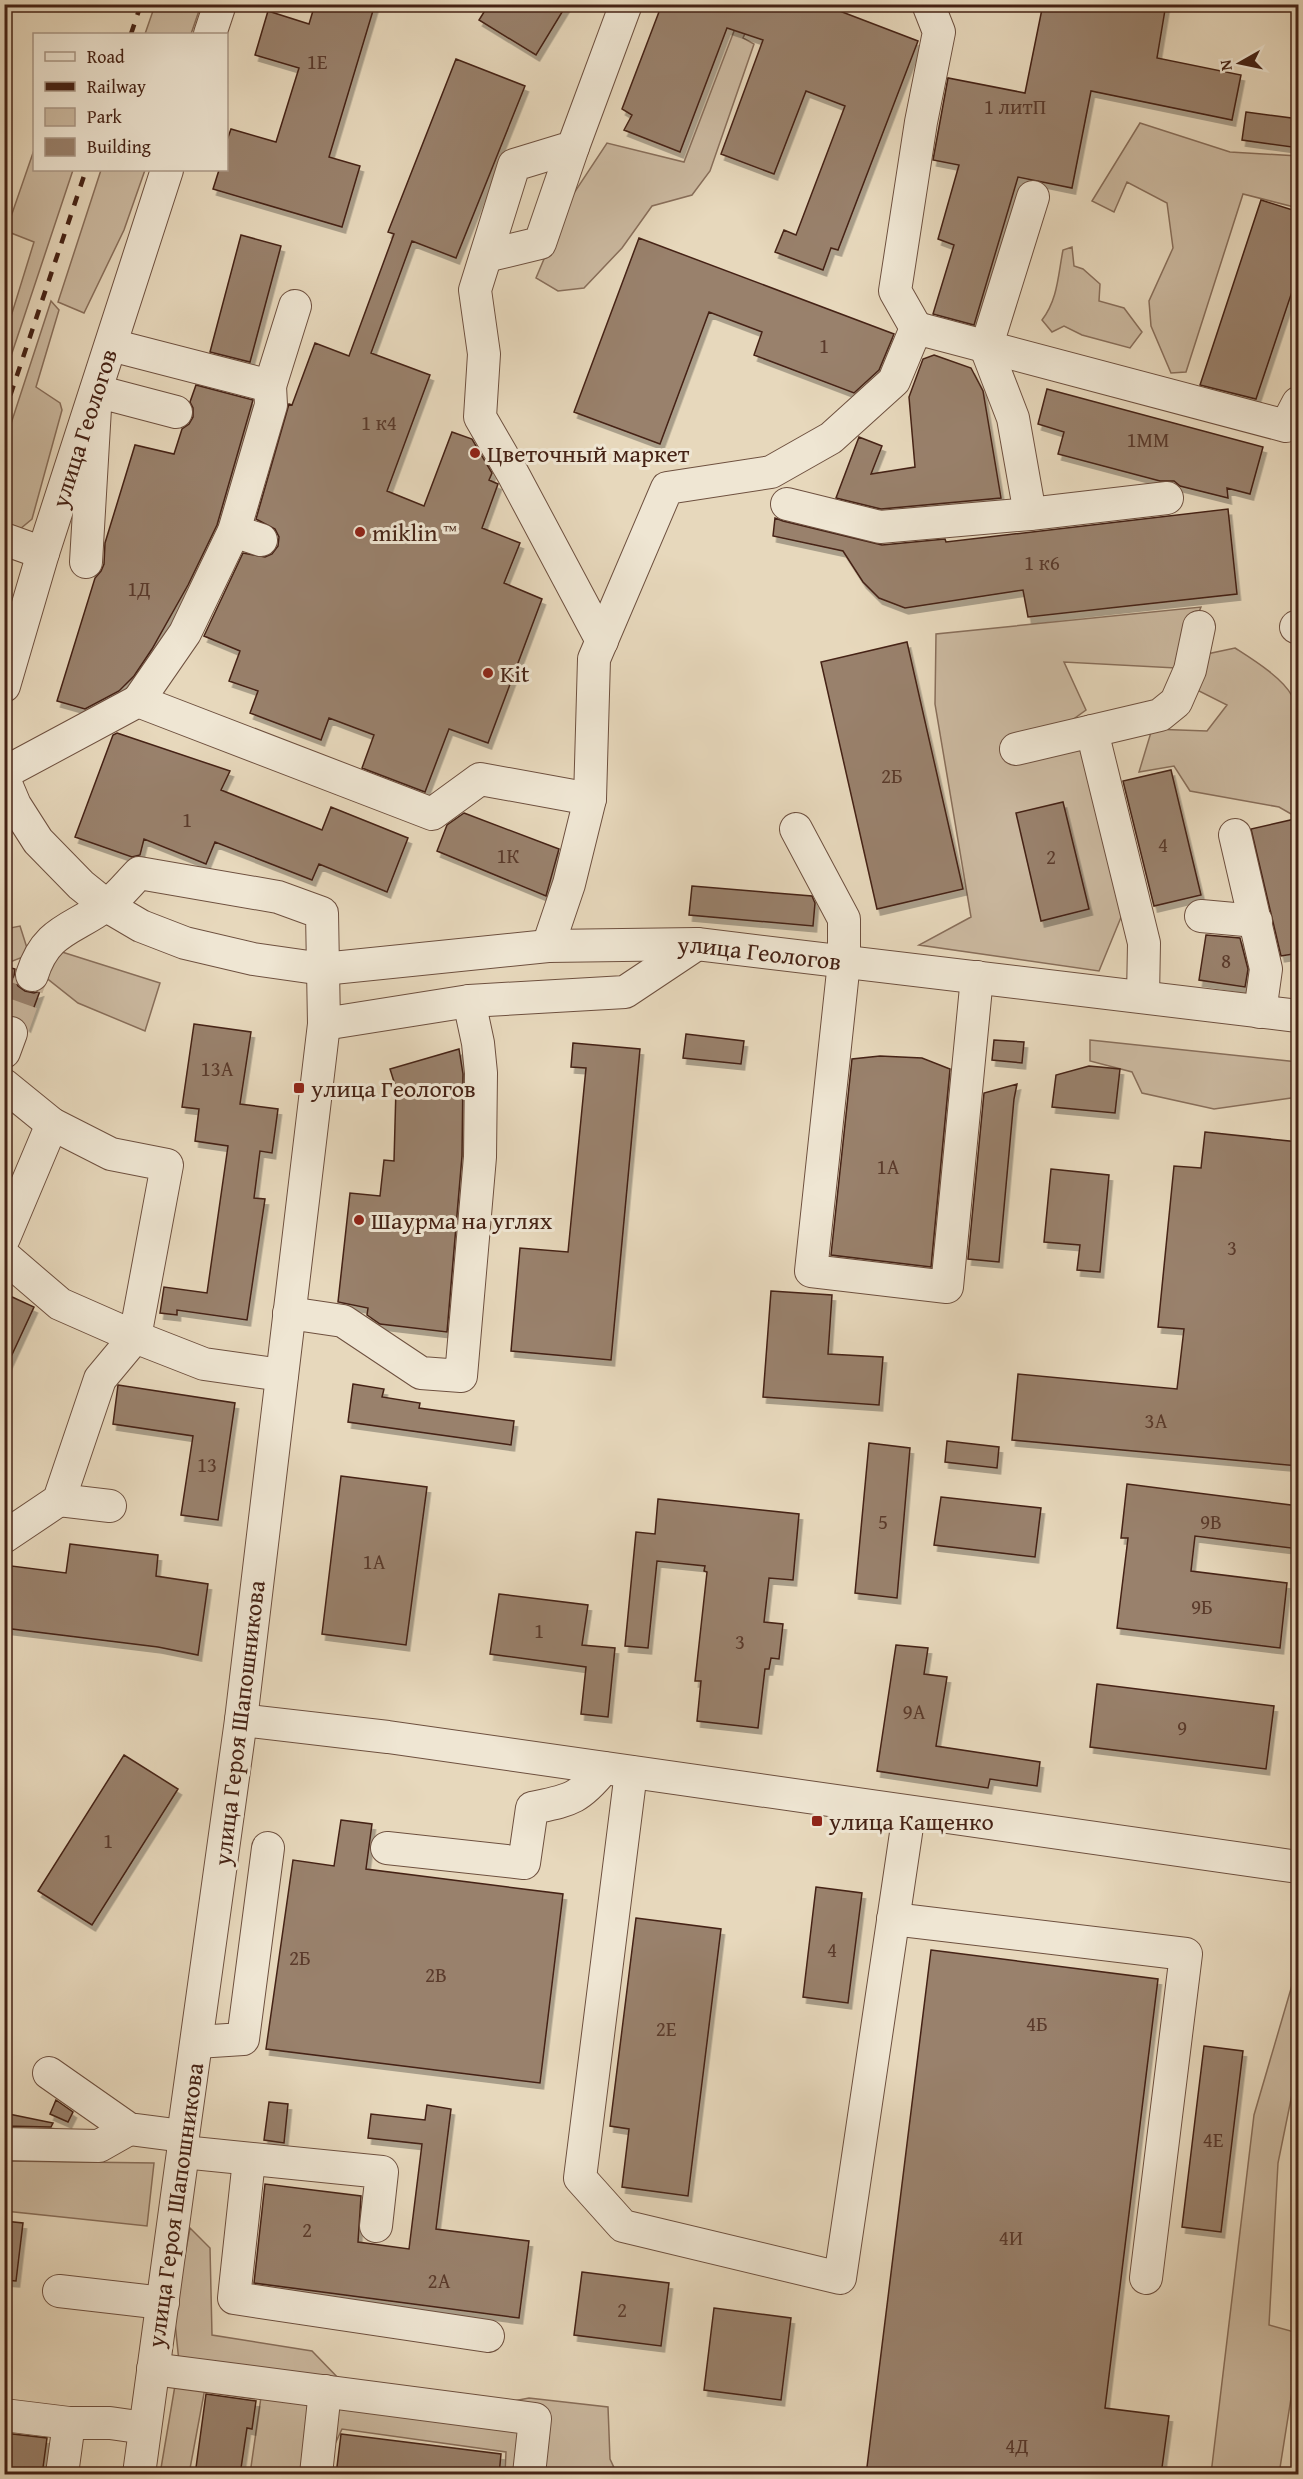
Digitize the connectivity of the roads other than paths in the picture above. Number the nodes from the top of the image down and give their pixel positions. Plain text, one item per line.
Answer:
1 (220, 4) edge
2 (626, 4) edge
3 (928, 4) edge
4 (210, 33) edge
5 (573, 147) junction
6 (167, 171) edge
7 (1033, 197) dead end
8 (486, 256) junction
9 (295, 306) dead end
10 (916, 328) junction
11 (111, 345) junction
12 (986, 348) junction
13 (270, 386) junction
14 (96, 391) junction
15 (1299, 403) edge
16 (176, 412) dead end
17 (1167, 498) dead end
18 (787, 504) dead end
19 (1030, 514) junction
20 (4, 538) edge
21 (43, 554) junction
22 (86, 562) dead end
23 (1199, 627) dead end
24 (602, 641) junction
25 (4, 686) edge
26 (138, 701) junction
27 (1092, 731) junction
28 (1016, 749) dead end
29 (4, 773) edge
30 (4, 779) edge
31 (590, 799) junction
32 (796, 829) dead end
33 (1235, 835) dead end
34 (106, 906) junction
35 (1201, 916) dead end
36 (1256, 921) junction
37 (697, 944) junction
38 (548, 946) junction
39 (844, 962) junction
40 (322, 969) junction
41 (32, 975) tunnel mouth
42 (977, 977) junction
43 (1143, 998) junction
44 (469, 1001) junction
45 (1260, 1012) junction
46 (1299, 1016) edge
47 (324, 1024) junction
48 (4, 1085) edge
49 (52, 1124) junction
50 (4, 1238) edge
51 (4, 1256) edge
52 (289, 1313) junction
53 (135, 1337) junction
54 (282, 1375) junction
55 (59, 1500) junction
56 (110, 1506) dead end
57 (4, 1537) edge
58 (241, 1720) junction
59 (617, 1770) junction
60 (909, 1812) junction
61 (268, 1848) dead end
62 (387, 1848) dead end
63 (1299, 1868) edge
64 (216, 1897) junction
65 (261, 1903) junction
66 (894, 1919) junction
67 (197, 2042) junction
68 (49, 2073) dead end
69 (129, 2129) junction
70 (4, 2144) edge
71 (183, 2144) junction
72 (249, 2160) junction
73 (376, 2226) dead end
74 (1146, 2278) dead end
75 (59, 2291) dead end
76 (163, 2303) junction
77 (488, 2336) dead end
78 (153, 2369) junction
79 (325, 2391) junction
80 (4, 2415) edge
81 (69, 2423) junction
82 (145, 2428) junction
83 (62, 2475) edge
84 (139, 2475) edge
85 (316, 2475) edge
86 (530, 2475) edge

1 - 4 street
2 - 5 street
3 - 10 street
5 - 8 street
5 - 8 street
6 - 11 street, улица Геологов
7 - 12 street
8 - 24 street
9 - 13 street
10 - 12 street
10 - 24 street
11 - 13 street
11 - 14 street, улица Геологов
12 - 15 street
12 - 19 street
13 - 26 street
14 - 16 street
14 - 21 street, улица Геологов
14 - 22 street
17 - 19 street
18 - 19 street
20 - 21 street
21 - 25 street, улица Геологов
23 - 27 street
24 - 31 street
26 - 29 street
26 - 31 street
27 - 28 street
27 - 43 street
30 - 34 street, улица Геологов
31 - 38 street
32 - 39 street
33 - 36 street
34 - 40 street, улица Геологов
34 - 40 street, улица Героя Шапошникова
34 - 41 street
35 - 36 street
36 - 45 street
37 - 38 street, улица Геологов
37 - 39 street, улица Геологов
37 - 44 street
38 - 40 street, улица Геологов
39 - 42 street, улица Геологов
39 - 42 street
40 - 47 street, улица Героя Шапошникова
42 - 43 street, улица Геологов
43 - 45 street, улица Геологов
44 - 47 street
44 - 52 street
45 - 46 street, улица Геологов
47 - 52 street, улица Героя Шапошникова
48 - 49 street
49 - 50 street
49 - 53 street
51 - 53 street
52 - 54 street, улица Героя Шапошникова
53 - 54 street
53 - 55 street
54 - 58 street, улица Героя Шапошникова
55 - 56 street
55 - 57 street
58 - 59 street
58 - 64 street, улица Героя Шапошникова
59 - 60 street
59 - 62 street
59 - 66 street
60 - 63 street
60 - 66 street
61 - 65 street
64 - 65 street
64 - 67 street, улица Героя Шапошникова
65 - 67 street
66 - 74 street
67 - 71 street, улица Героя Шапошникова
68 - 69 street
69 - 70 street
69 - 71 street
71 - 72 street
71 - 76 street, улица Героя Шапошникова
72 - 73 street
72 - 77 street
75 - 76 street
76 - 78 street, улица Героя Шапошникова
78 - 79 street
78 - 82 street, улица Героя Шапошникова
79 - 85 street
79 - 86 street
80 - 81 street
81 - 82 street
81 - 83 street
82 - 84 street, улица Героя Шапошникова

